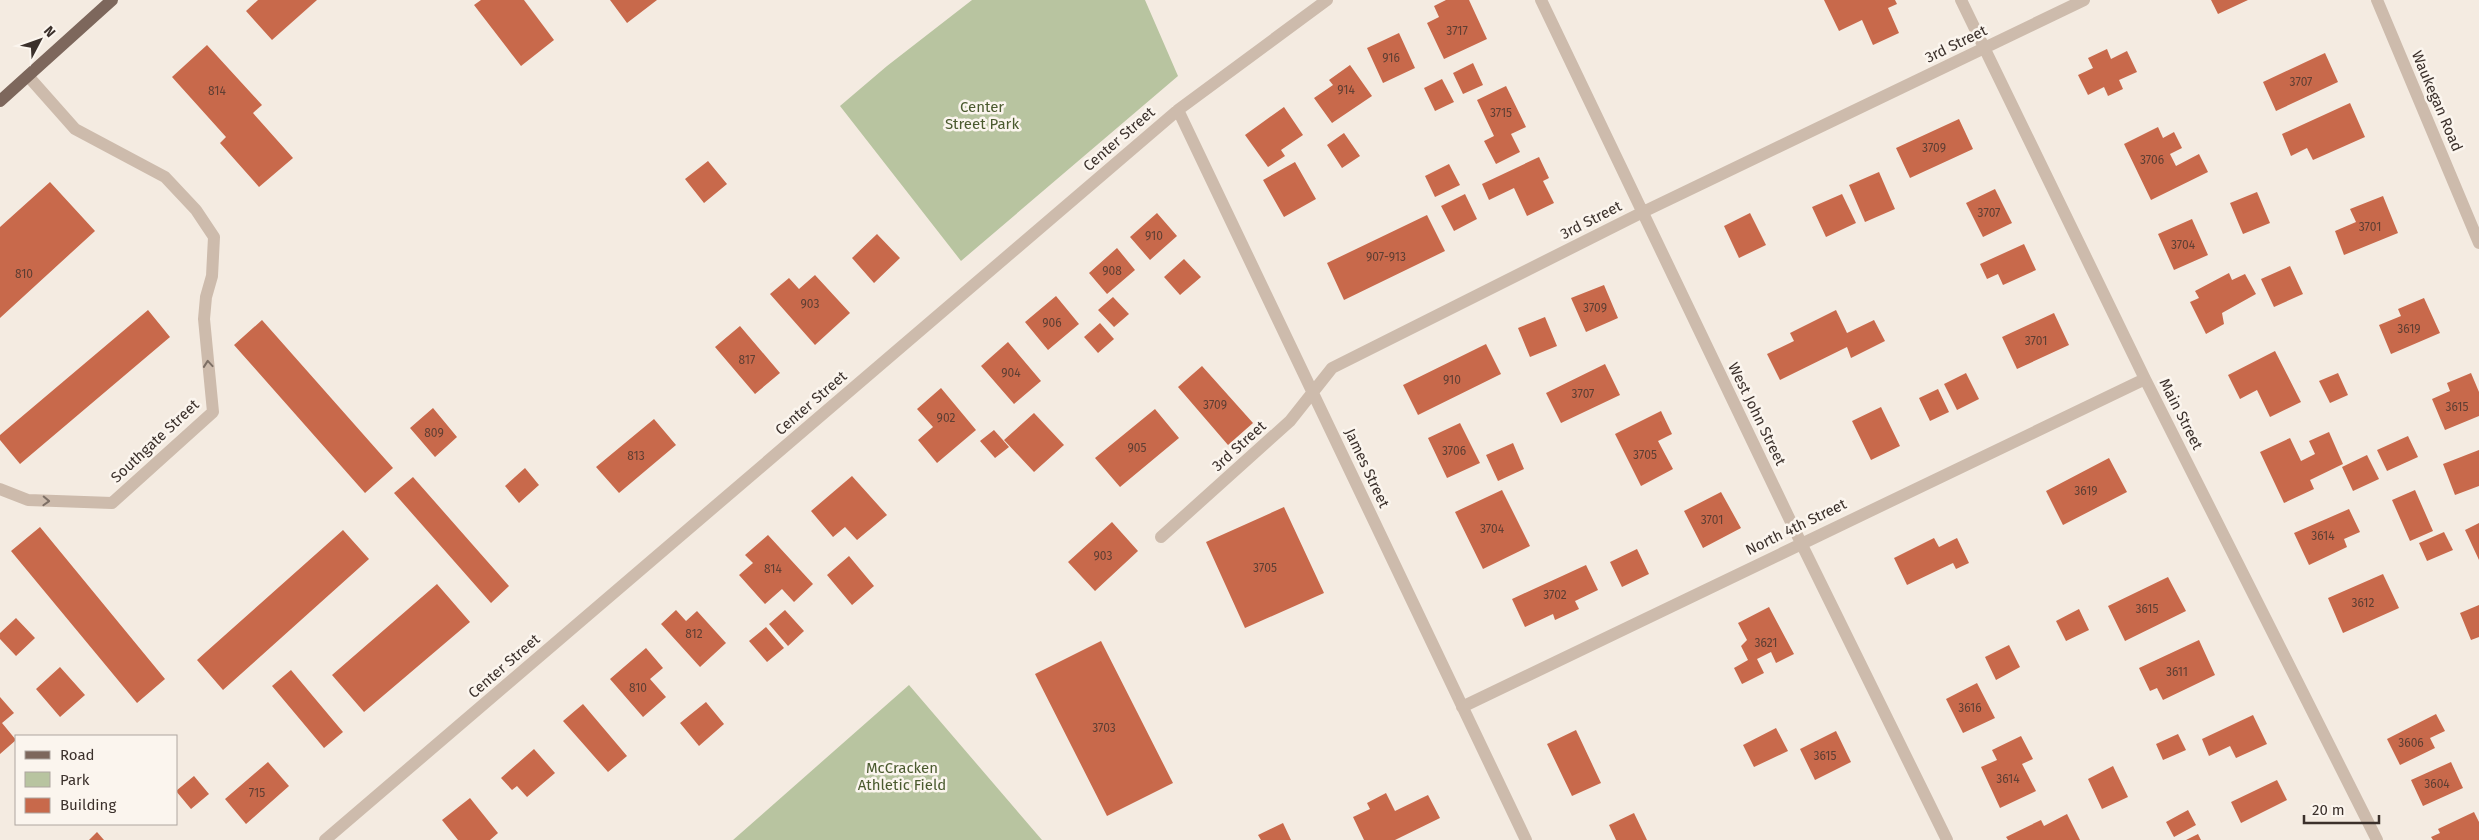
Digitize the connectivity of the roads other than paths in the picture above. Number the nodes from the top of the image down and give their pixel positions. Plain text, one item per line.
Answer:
1 (112, 0) edge
2 (1327, 0) edge
3 (1541, 0) edge
4 (1961, 0) edge
5 (2084, 0) edge
6 (2377, 0) edge
7 (1984, 48) junction
8 (28, 76) junction
9 (0, 101) edge
10 (1178, 110) junction
11 (1643, 212) junction
12 (2479, 243) edge
13 (2145, 379) junction
14 (1313, 393) junction
15 (0, 489) edge
16 (1160, 538) dead end
17 (1801, 543) junction
18 (1462, 706) junction
19 (325, 840) edge
20 (1526, 840) edge
21 (1948, 840) edge
22 (2377, 840) edge

1 - 8 main road
2 - 10 street, Center Street
3 - 11 street, West John Street
4 - 7 street, Main Street
5 - 7 street, 3rd Street
6 - 12 street, Waukegan Road
7 - 11 street, 3rd Street
7 - 13 street, Main Street
8 - 9 main road
15 -> 8 street, Southgate Street
10 - 14 street, James Street
10 - 19 street, Center Street
11 - 14 street, 3rd Street
11 - 17 street, West John Street
13 - 17 street, North 4th Street
13 - 22 street, Main Street
14 - 16 street, 3rd Street
14 - 18 street, James Street
17 - 18 street, North 4th Street
17 - 21 street, West John Street
18 - 20 street, James Street

